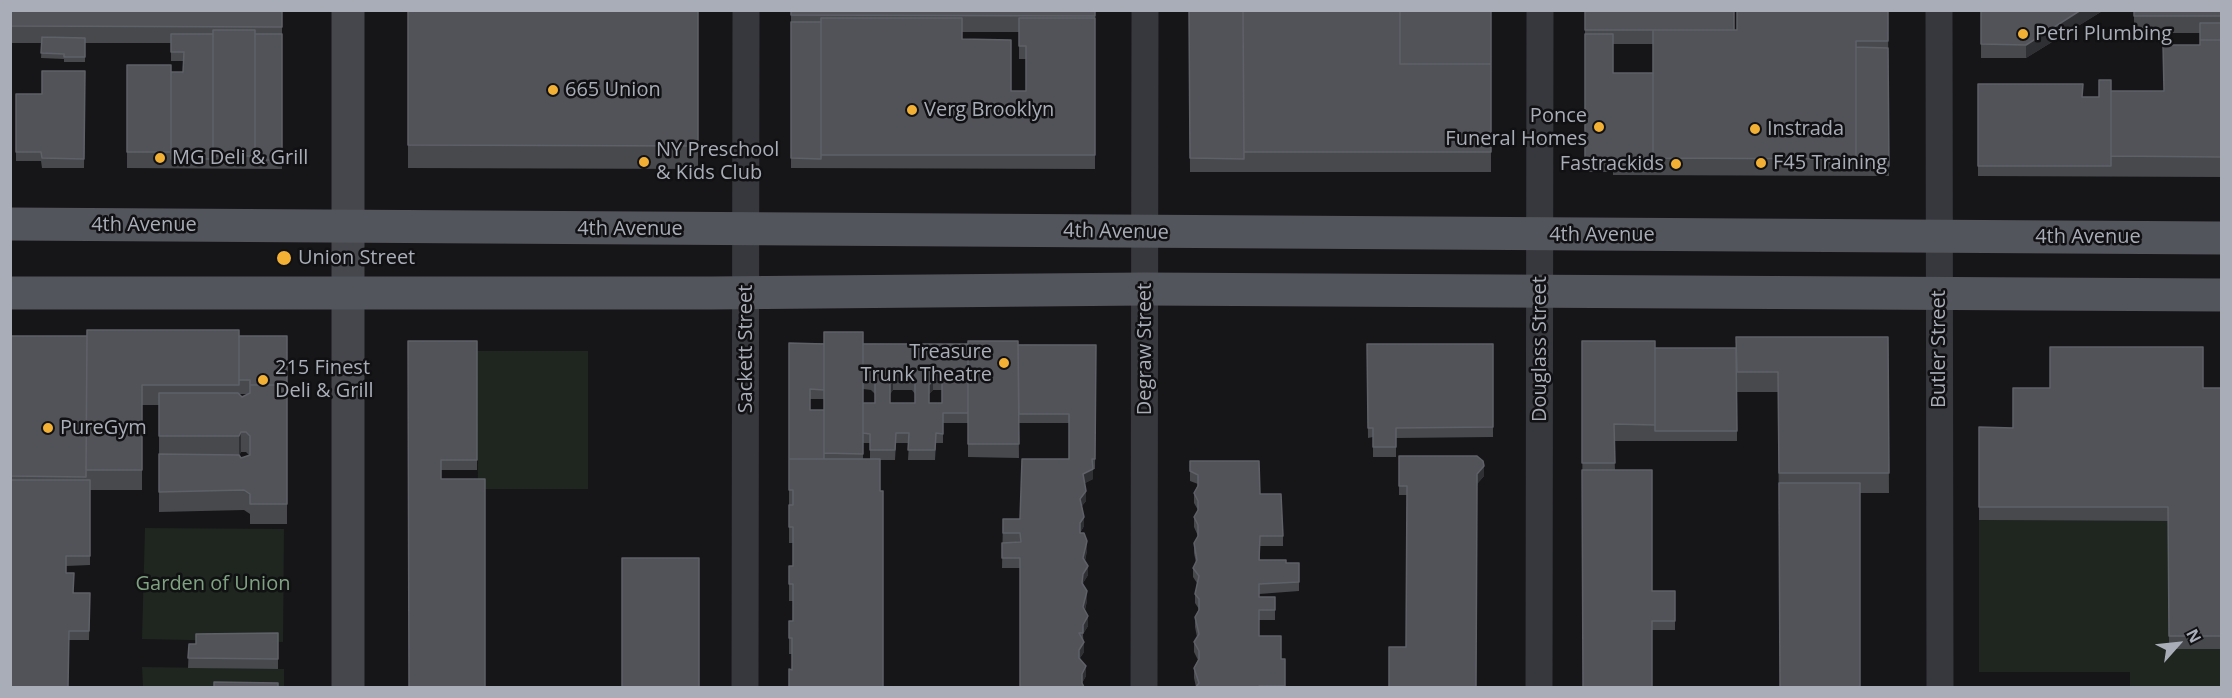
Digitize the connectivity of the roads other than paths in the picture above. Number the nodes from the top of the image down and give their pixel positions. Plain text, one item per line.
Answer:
1 (348, 10) edge
2 (746, 10) edge
3 (1145, 10) edge
4 (1540, 10) edge
5 (1938, 10) edge
6 (10, 224) edge
7 (348, 226) junction
8 (746, 229) junction
9 (1144, 232) junction
10 (1540, 234) junction
11 (1938, 237) junction
12 (2222, 238) edge
13 (1145, 289) junction
14 (1540, 291) junction
15 (348, 292) junction
16 (746, 292) junction
17 (10, 293) edge
18 (1939, 293) junction
19 (2222, 295) edge
20 (348, 687) edge
21 (745, 687) edge
22 (1144, 687) edge
23 (1539, 687) edge
24 (1940, 687) edge

1 - 7 main road
2 - 8 street, Sackett Street
3 - 9 street, Degraw Street
4 - 10 street, Douglass Street
5 - 11 street, Butler Street
6 - 7 main road, 4th Avenue
7 - 8 main road, 4th Avenue
7 - 15 main road
8 - 9 main road, 4th Avenue
8 - 16 street, Sackett Street
9 - 10 main road, 4th Avenue
9 - 13 street, Degraw Street
10 - 11 main road, 4th Avenue
10 - 14 street, Douglass Street
11 - 12 main road, 4th Avenue
11 - 18 street, Butler Street
13 - 14 main road
13 - 16 main road
13 - 22 street, Degraw Street
14 - 18 main road
14 - 23 street, Douglass Street
15 - 16 main road
15 - 17 main road
15 - 20 main road
16 - 21 street, Sackett Street
18 - 19 main road
18 - 24 street, Butler Street

